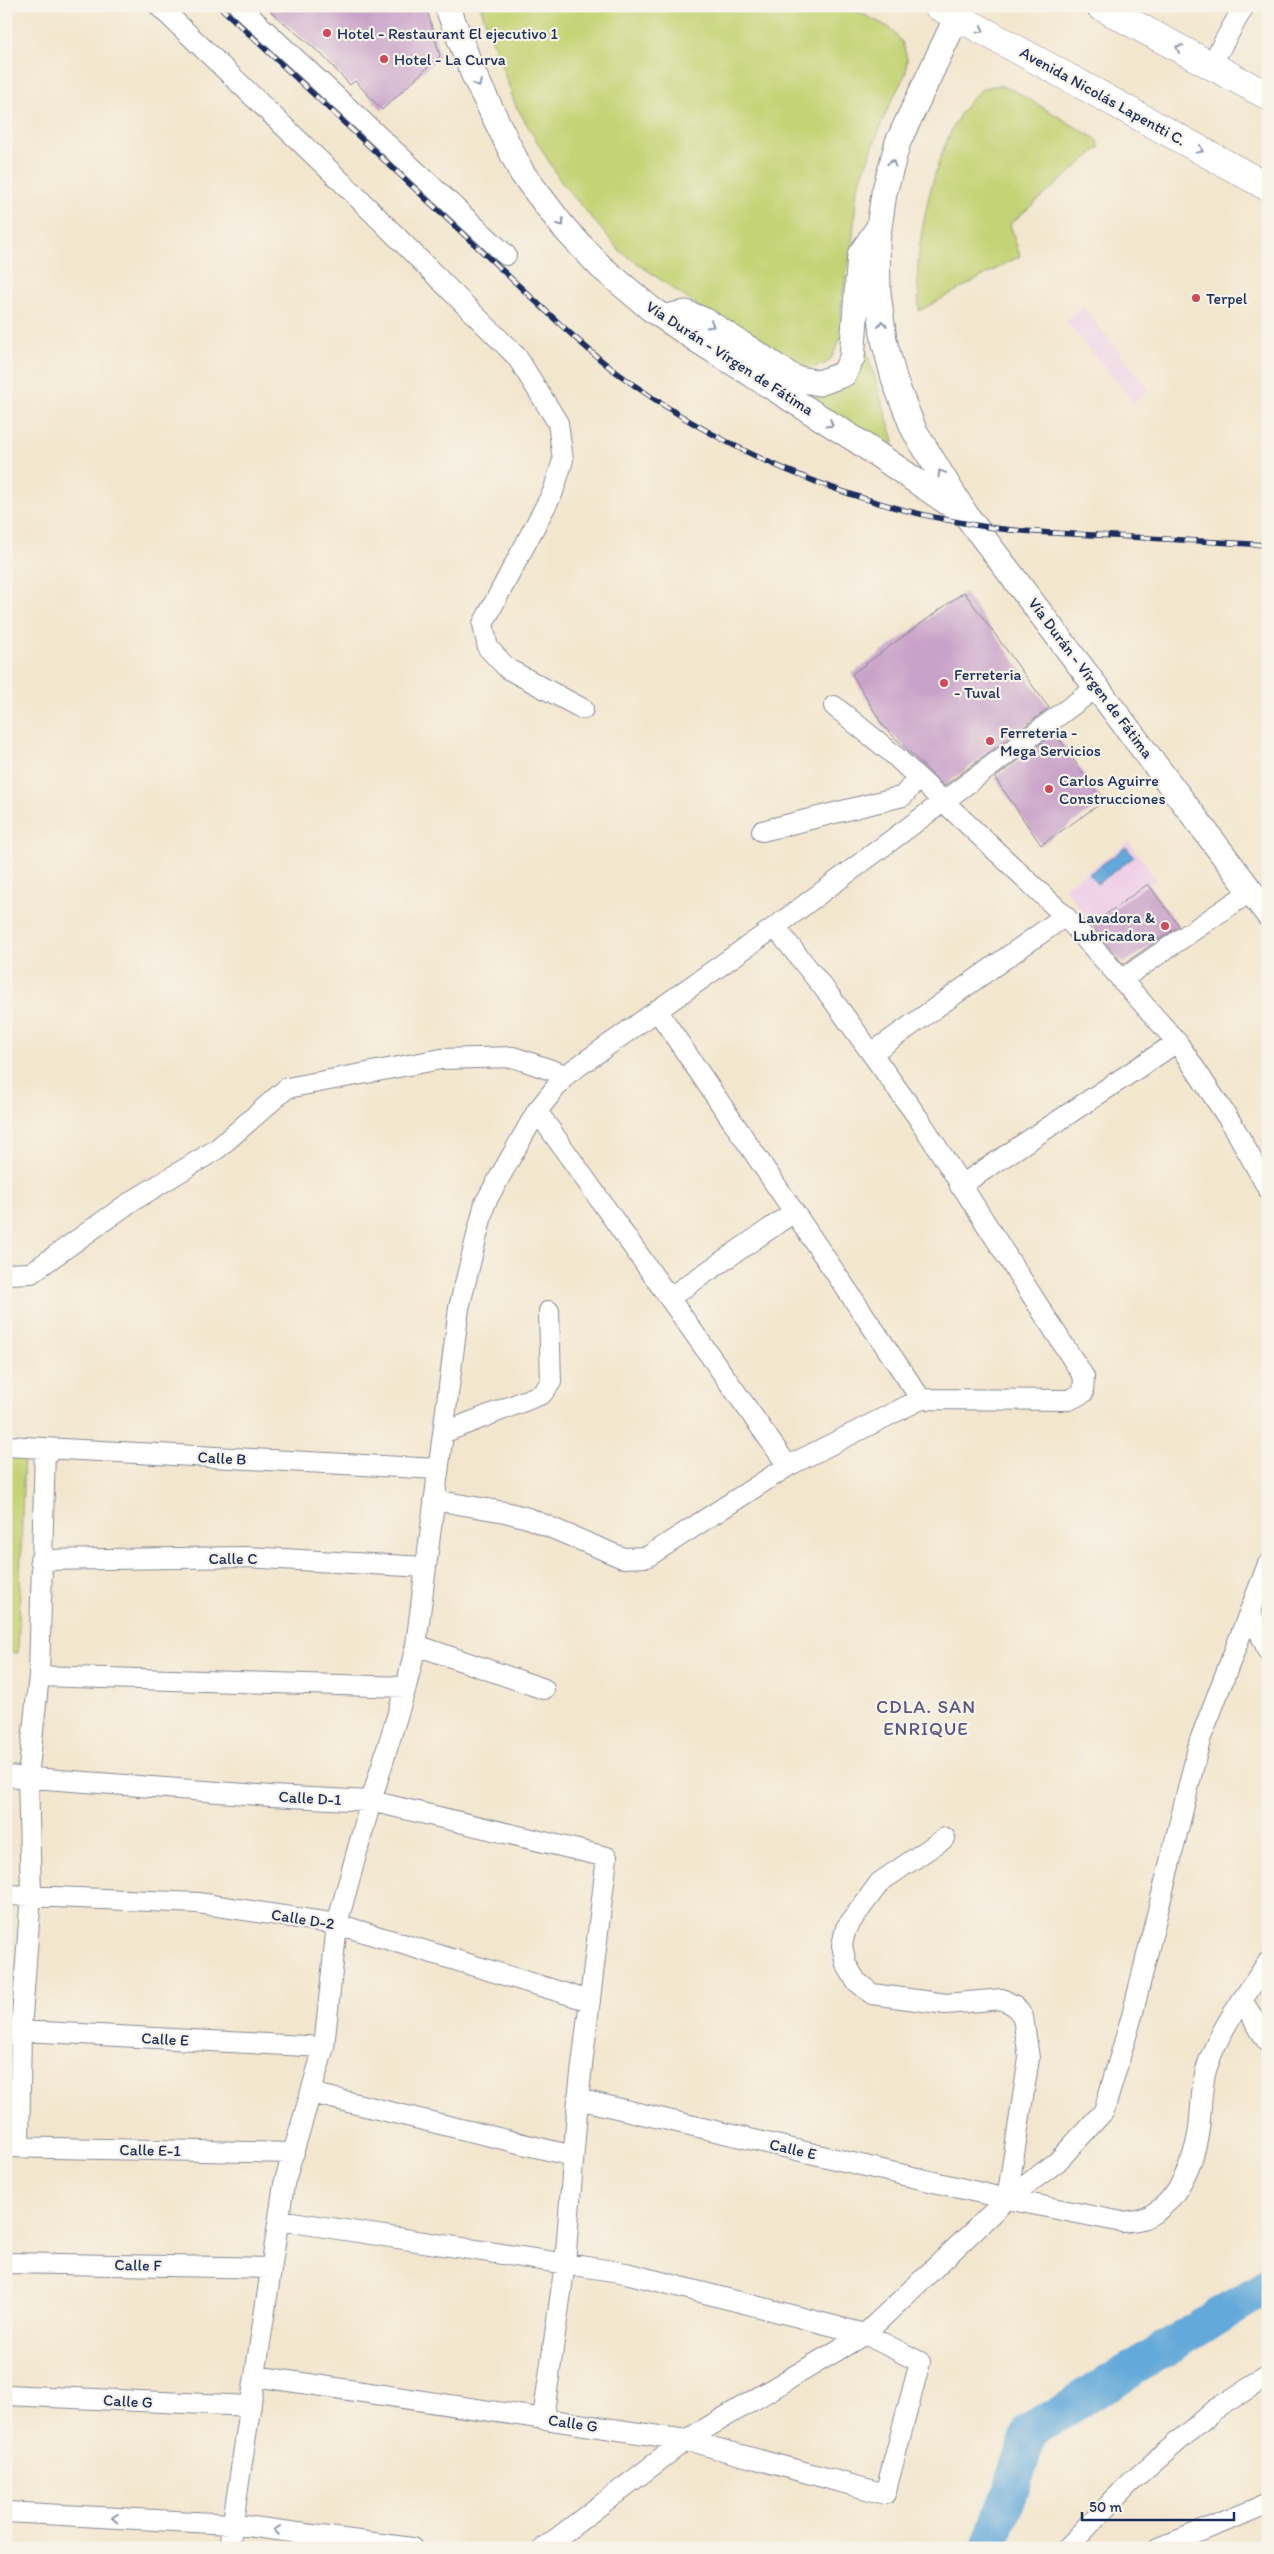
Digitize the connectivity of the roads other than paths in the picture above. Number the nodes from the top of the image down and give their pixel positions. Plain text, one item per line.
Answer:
1 (159, 6) edge
2 (239, 6) edge
3 (447, 6) edge
4 (1100, 6) edge
5 (1244, 6) edge
6 (952, 10) edge
7 (1211, 65) junction
8 (1268, 96) edge
9 (1268, 187) edge
10 (879, 227) junction
11 (506, 255) dead end
12 (665, 317) junction
13 (966, 515) junction
14 (1097, 687) junction
15 (834, 706) dead end
16 (583, 709) dead end
17 (918, 778) junction
18 (942, 802) junction
19 (762, 831) dead end
20 (1251, 891) junction
21 (1268, 914) edge
22 (1065, 916) junction
23 (775, 927) junction
24 (1121, 980) junction
25 (657, 1010) junction
26 (1177, 1042) junction
27 (872, 1053) junction
28 (566, 1075) junction
29 (537, 1111) junction
30 (960, 1186) junction
31 (1268, 1189) edge
32 (794, 1212) junction
33 (6, 1274) edge
34 (669, 1298) junction
35 (549, 1311) dead end
36 (921, 1399) junction
37 (443, 1433) junction
38 (6, 1446) edge
39 (45, 1448) junction
40 (788, 1466) junction
41 (438, 1469) junction
42 (434, 1500) junction
43 (40, 1560) junction
44 (1268, 1564) edge
45 (425, 1567) junction
46 (1250, 1611) junction
47 (416, 1645) junction
48 (1268, 1651) edge
49 (39, 1676) junction
50 (406, 1687) junction
51 (544, 1690) dead end
52 (6, 1776) edge
53 (28, 1777) junction
54 (371, 1801) junction
55 (945, 1838) dead end
56 (6, 1894) edge
57 (31, 1894) junction
58 (337, 1924) junction
59 (1268, 1962) edge
60 (590, 2000) junction
61 (1242, 2000) junction
62 (14, 2030) edge
63 (1268, 2043) edge
64 (324, 2048) junction
65 (311, 2093) junction
66 (578, 2099) junction
67 (12, 2146) edge
68 (294, 2153) junction
69 (573, 2156) junction
70 (1007, 2199) junction
71 (279, 2220) junction
72 (6, 2263) edge
73 (565, 2264) junction
74 (270, 2268) junction
75 (865, 2334) junction
76 (255, 2376) junction
77 (1268, 2376) edge
78 (6, 2395) edge
79 (251, 2406) junction
80 (543, 2419) junction
81 (686, 2440) junction
82 (1268, 2504) edge
83 (6, 2512) edge
84 (231, 2524) junction
85 (228, 2548) edge
86 (412, 2548) edge
87 (544, 2548) edge
88 (1067, 2548) edge
89 (1159, 2548) edge

1 - 16 street
2 - 11 street
3 -> 12 main road, Vía Durán - Vírgen de Fátima
7 -> 4 highway
5 - 7 street
6 -> 9 highway, Avenida Nicolás Lapentti C.
10 -> 6 main road, Vía Durán - Vírgen de Fátima
7 - 8 highway
12 -> 10 main road
13 -> 10 main road, Vía Durán - Vírgen de Fátima
12 -> 13 main road, Vía Durán - Vírgen de Fátima
13 - 14 main road, Vía Durán - Vírgen de Fátima
14 - 18 street
14 - 20 main road, Vía Durán - Vírgen de Fátima
15 - 17 street
17 - 18 street
17 - 19 street
18 - 22 street
18 - 23 street
20 - 21 main road, Vía Durán - Vírgen de Fátima
20 - 24 street
22 - 24 street
22 - 27 street
23 - 25 street
23 - 27 street
24 - 26 street
25 - 28 street
25 - 32 street
26 - 30 street
26 - 31 street
27 - 30 street
28 - 29 street
28 - 33 street
29 - 34 street
29 - 37 street
30 - 36 street
32 - 34 street
32 - 36 street
34 - 40 street
35 - 37 street
36 - 40 street
37 - 41 street
38 - 39 street, Calle B
39 - 41 street, Calle B
39 - 43 street
40 - 42 street
41 - 42 street
42 - 45 street
43 - 45 street, Calle C
43 - 49 street
44 - 46 street
45 - 47 street
46 - 48 street
46 - 70 street
47 - 50 street
47 - 51 street
49 - 50 street
49 - 53 street
50 - 54 street
52 - 53 street, Calle D-1
53 - 54 street, Calle D-1
53 - 57 street
54 - 58 street
54 - 60 street, Calle D-1
55 - 70 street
56 - 57 street, Calle D-2
57 - 58 street, Calle D-2
57 - 62 street
58 - 60 street, Calle D-2
58 - 64 street
59 - 61 street, Calle E
60 - 66 street
61 - 63 street
61 - 70 street, Calle E
62 - 64 street, Calle E
62 - 67 street
64 - 65 street
65 - 68 street
65 - 69 street
66 - 69 street
66 - 70 street, Calle E
67 - 68 street, Calle E-1
68 - 71 street
69 - 73 street
70 - 75 street
71 - 73 street
71 - 74 street
72 - 74 street, Calle F
73 - 75 street
73 - 80 street
74 - 76 street
75 - 81 street
75 - 81 street, Calle G
76 - 79 street
76 - 80 street, Calle G
77 - 88 street
78 - 79 street, Calle G
79 - 84 street
80 - 81 street, Calle G
81 - 87 street
82 - 89 street
84 -> 83 street
84 - 85 street
86 -> 84 street

